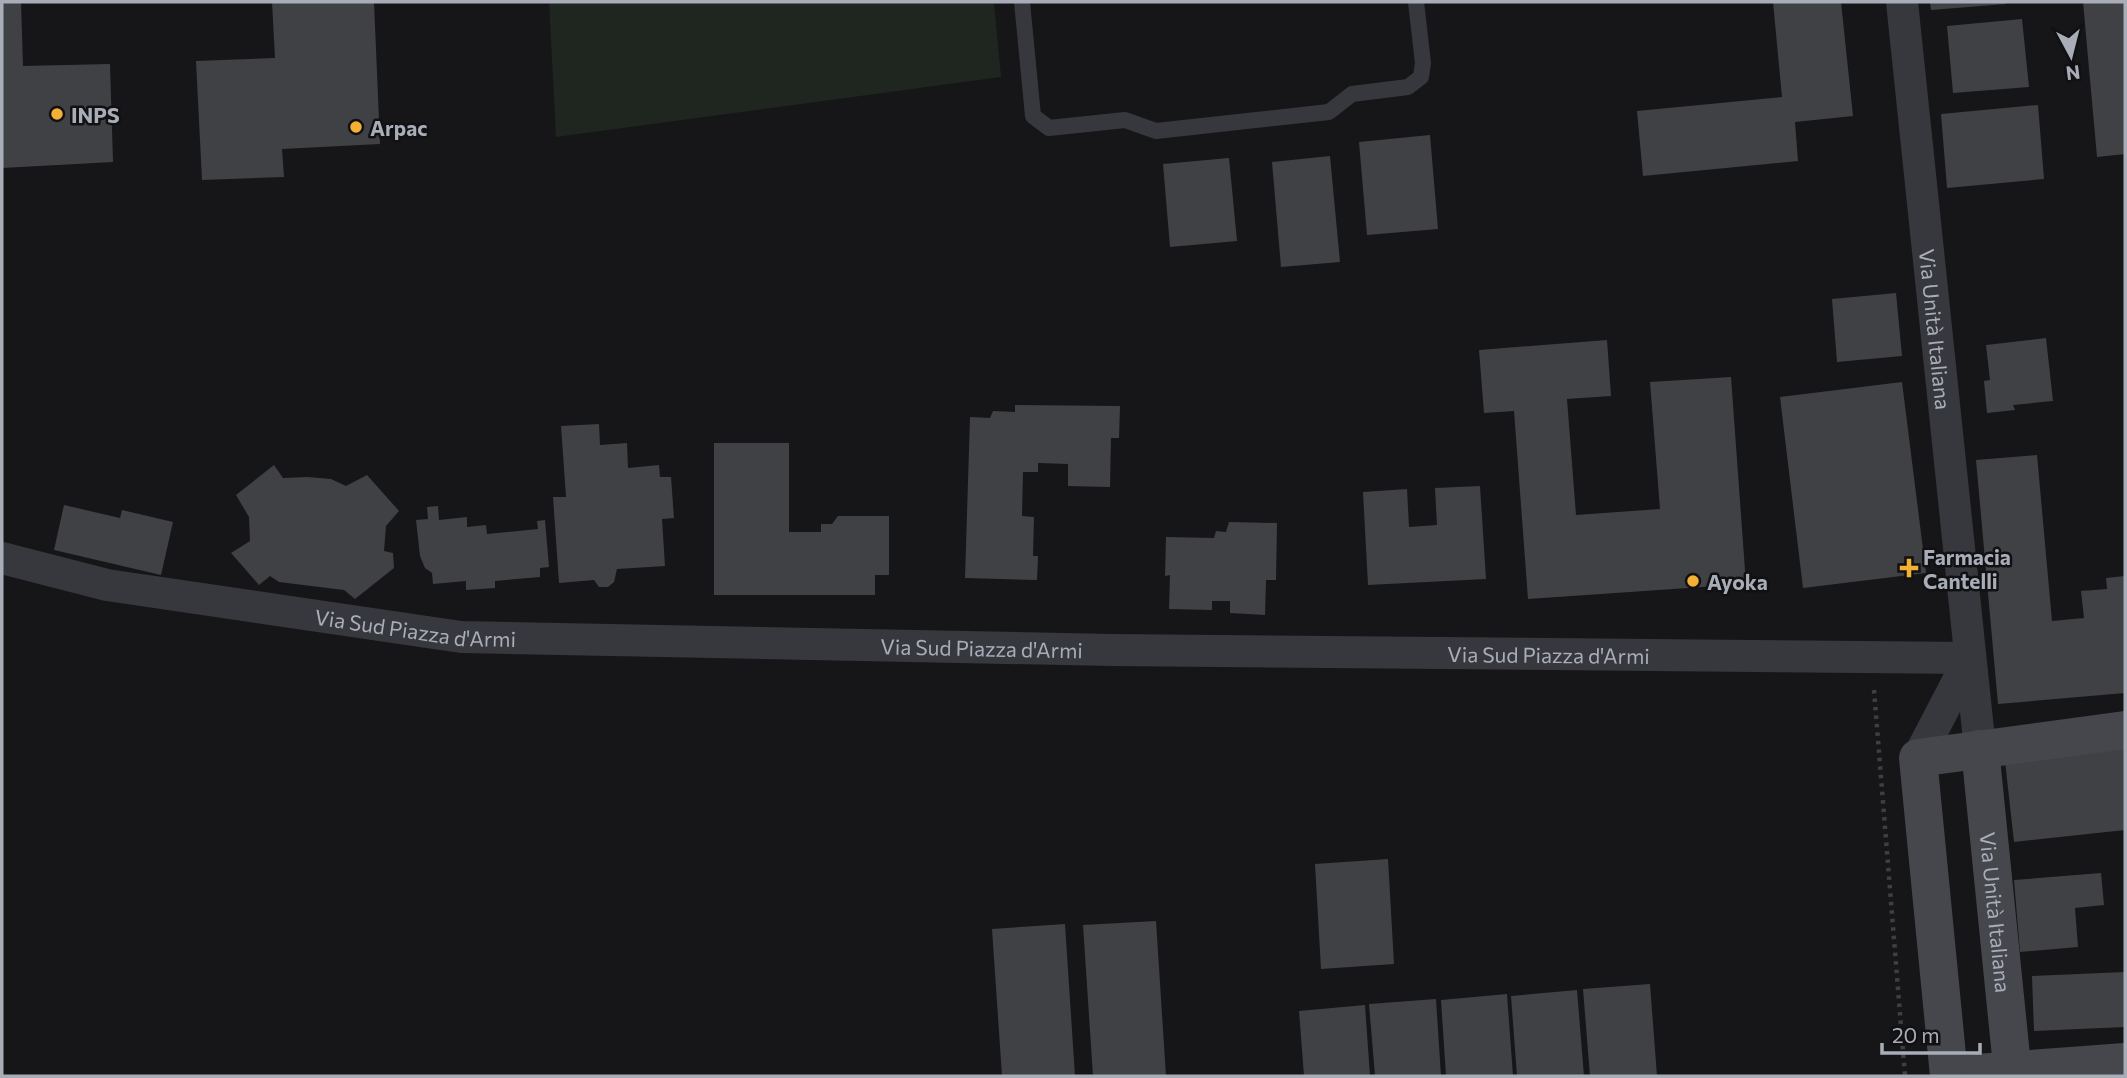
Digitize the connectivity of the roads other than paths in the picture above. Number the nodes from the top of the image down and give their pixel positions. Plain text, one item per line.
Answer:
1 (1022, 2) edge
2 (1416, 2) edge
3 (1902, 2) edge
4 (2, 558) edge
5 (1970, 658) junction
6 (2125, 730) edge
7 (1980, 749) junction
8 (1918, 758) junction
9 (2125, 1062) edge
10 (2013, 1073) edge
11 (1949, 1076) edge

1 - 2 lane
3 - 5 street, Via Unità Italiana
4 - 5 street, Via Sud Piazza d'Armi
5 - 7 street, Via Unità Italiana
5 - 8 street
6 - 7 main road
7 - 8 main road
7 - 10 main road, Via Unità Italiana
8 - 11 main road
9 - 10 main road
10 - 11 main road

